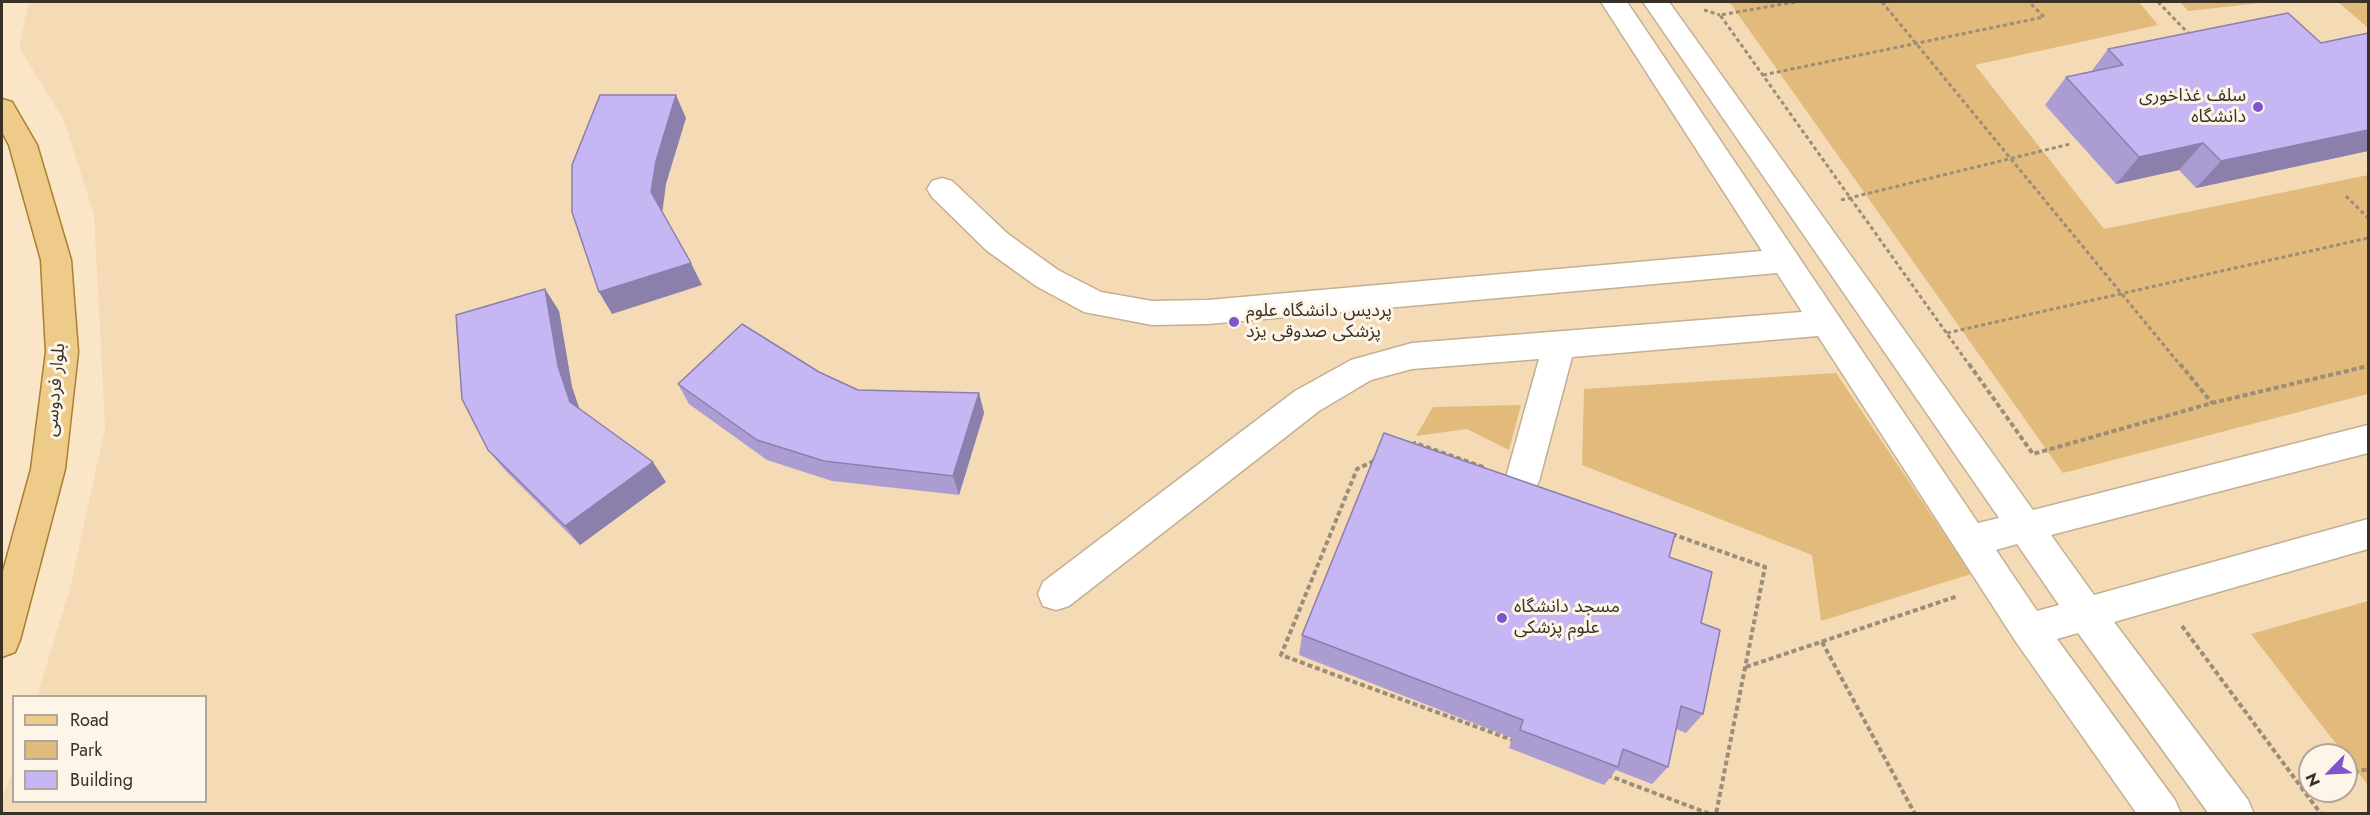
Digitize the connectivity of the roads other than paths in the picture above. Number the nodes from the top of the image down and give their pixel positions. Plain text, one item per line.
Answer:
1 (1614, 2) edge
2 (1656, 2) edge
3 (2, 109) edge
4 (942, 189) dead end
5 (1785, 261) junction
6 (1827, 323) junction
7 (1559, 345) junction
8 (2368, 439) edge
9 (1522, 481) edge
10 (2024, 525) junction
11 (2368, 534) edge
12 (1970, 541) junction
13 (1056, 594) dead end
14 (2086, 614) junction
15 (2029, 630) junction
16 (2, 640) edge
17 (2161, 813) edge
18 (2234, 813) edge

1 - 5 lane
2 - 10 lane
3 - 16 main road, بلوار فردوسی
4 - 5 lane
5 - 6 lane
6 - 7 lane
6 - 12 lane
7 - 9 lane
7 - 13 lane
8 - 10 lane
10 - 12 lane
10 - 14 lane
11 - 14 lane
12 - 15 lane
14 - 15 lane
14 - 18 lane
15 - 17 lane

